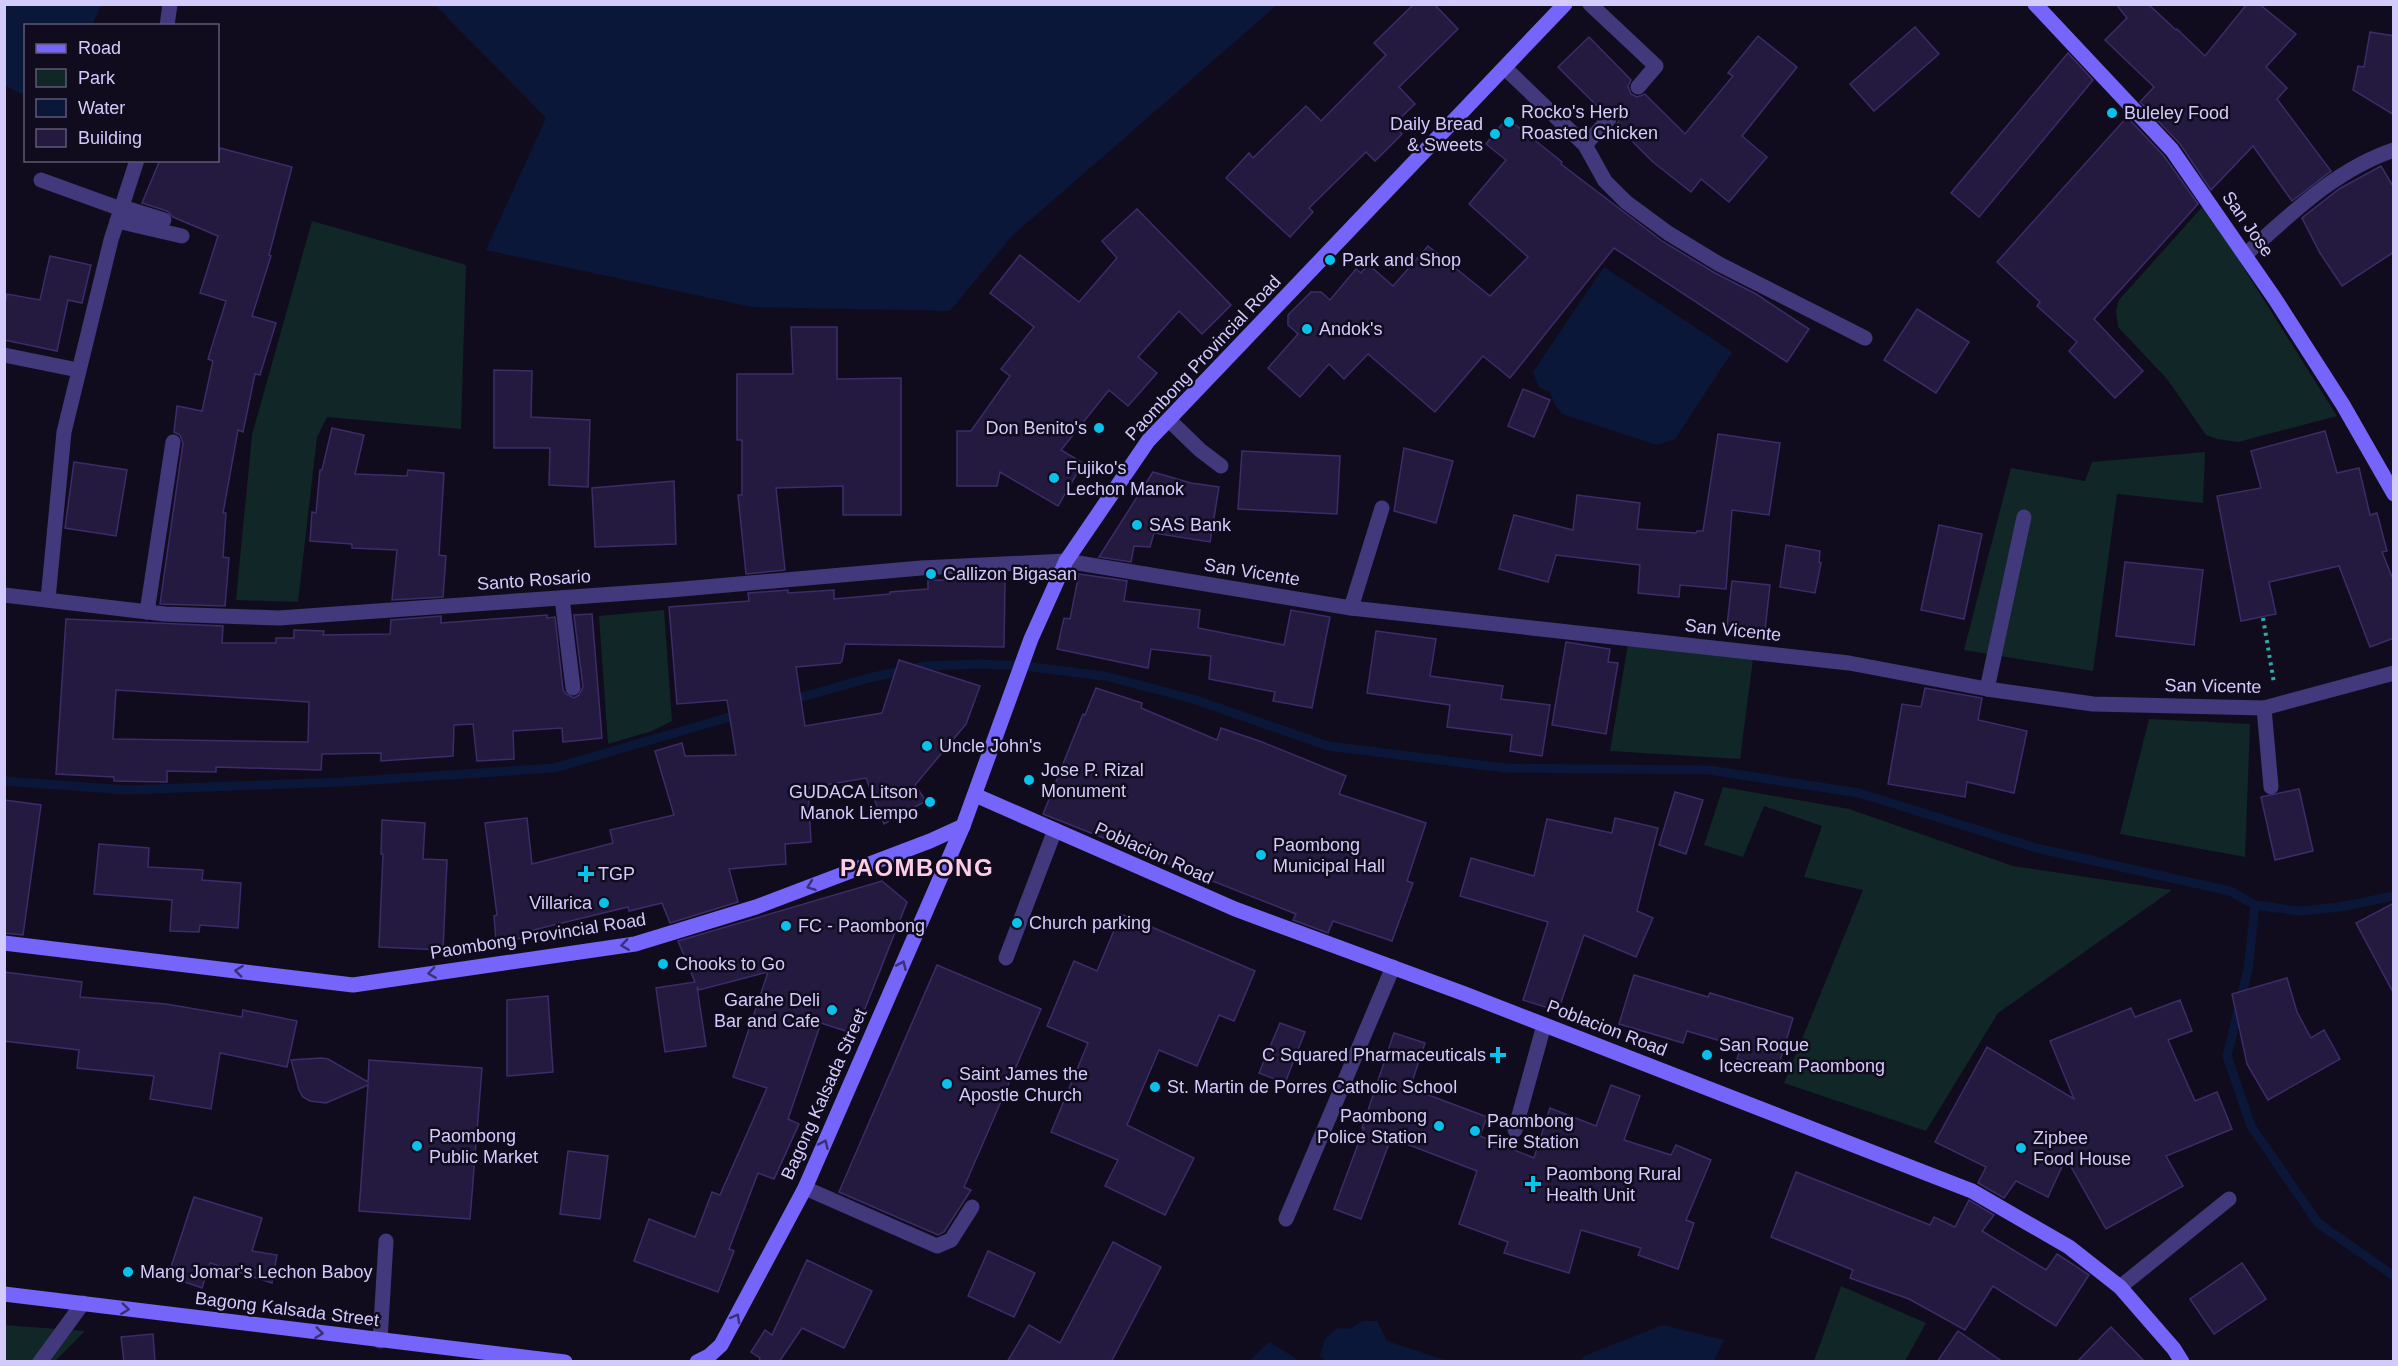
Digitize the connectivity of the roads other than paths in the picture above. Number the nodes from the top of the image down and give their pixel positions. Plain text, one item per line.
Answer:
1 (170, 4) edge
2 (1565, 4) edge
3 (1590, 4) edge
4 (2035, 4) edge
5 (167, 24) edge
6 (1505, 68) junction
7 (1638, 87) dead end
8 (1609, 119) dead end
9 (1585, 145) junction
10 (2394, 150) edge
11 (136, 162) edge
12 (41, 180) dead end
13 (120, 212) junction
14 (164, 220) dead end
15 (182, 236) dead end
16 (2246, 254) junction
17 (1865, 339) dead end
18 (4, 355) edge
19 (78, 370) junction
20 (1169, 420) junction
21 (172, 442) dead end
22 (1221, 465) dead end
23 (2394, 494) edge
24 (1382, 508) dead end
25 (2024, 517) dead end
26 (1066, 561) junction
27 (4, 595) edge
28 (561, 598) junction
29 (48, 599) junction
30 (1351, 608) junction
31 (147, 612) junction
32 (2394, 673) edge
33 (573, 688) dead end
34 (1987, 689) junction
35 (2271, 706) junction
36 (2271, 787) dead end
37 (975, 795) junction
38 (963, 826) junction
39 (1055, 830) junction
40 (4, 944) edge
41 (1006, 958) dead end
42 (1393, 967) junction
43 (1544, 1025) junction
44 (1515, 1130) dead end
45 (805, 1188) junction
46 (2229, 1199) dead end
47 (972, 1207) dead end
48 (1286, 1219) dead end
49 (386, 1241) dead end
50 (2120, 1287) junction
51 (4, 1294) edge
52 (83, 1303) junction
53 (380, 1341) junction
54 (698, 1361) edge
55 (40, 1362) edge
56 (565, 1362) edge
57 (2182, 1362) edge

1 - 5 street
2 - 6 main road, Paombong Provincial Road
3 - 7 street
4 - 16 main road, San Jose
6 - 9 street
6 - 20 main road, Paombong Provincial Road
8 - 9 street
9 - 17 street
10 - 16 street
11 - 13 street
12 - 13 street
13 - 14 street
13 - 15 street
13 - 19 street
16 - 23 main road, San Jose
18 - 19 street
19 - 29 street
20 - 22 street
20 - 26 main road, Paombong Provincial Road
21 - 31 street
24 - 30 street
25 - 34 street
26 - 28 street, Santo Rosario
26 - 30 street, San Vicente
26 - 37 main road, Paombong Provincial Road
27 - 29 street, Santo Rosario
28 - 31 street, Santo Rosario
28 - 33 street
29 - 31 street, Santo Rosario
30 - 34 street, San Vicente
32 - 35 street, San Vicente
34 - 35 street, San Vicente
35 - 36 street
37 - 38 main road, Paombong Provincial Road
37 - 39 main road, Poblacion Road
38 -> 40 main road, Paombong Provincial Road
45 -> 38 main road, Bagong Kalsada Street
39 - 41 street
39 - 42 main road, Poblacion Road
42 - 43 main road, Poblacion Road
42 - 48 street
43 - 44 street
43 - 50 main road, Poblacion Road
45 - 47 street
54 -> 45 main road, Bagong Kalsada Street
46 - 50 street
49 - 53 street
50 - 57 main road, Poblacion Road
51 - 52 main road, Bagong Kalsada Street
52 -> 53 main road, Bagong Kalsada Street
52 - 55 street
53 - 56 main road, Bagong Kalsada Street

